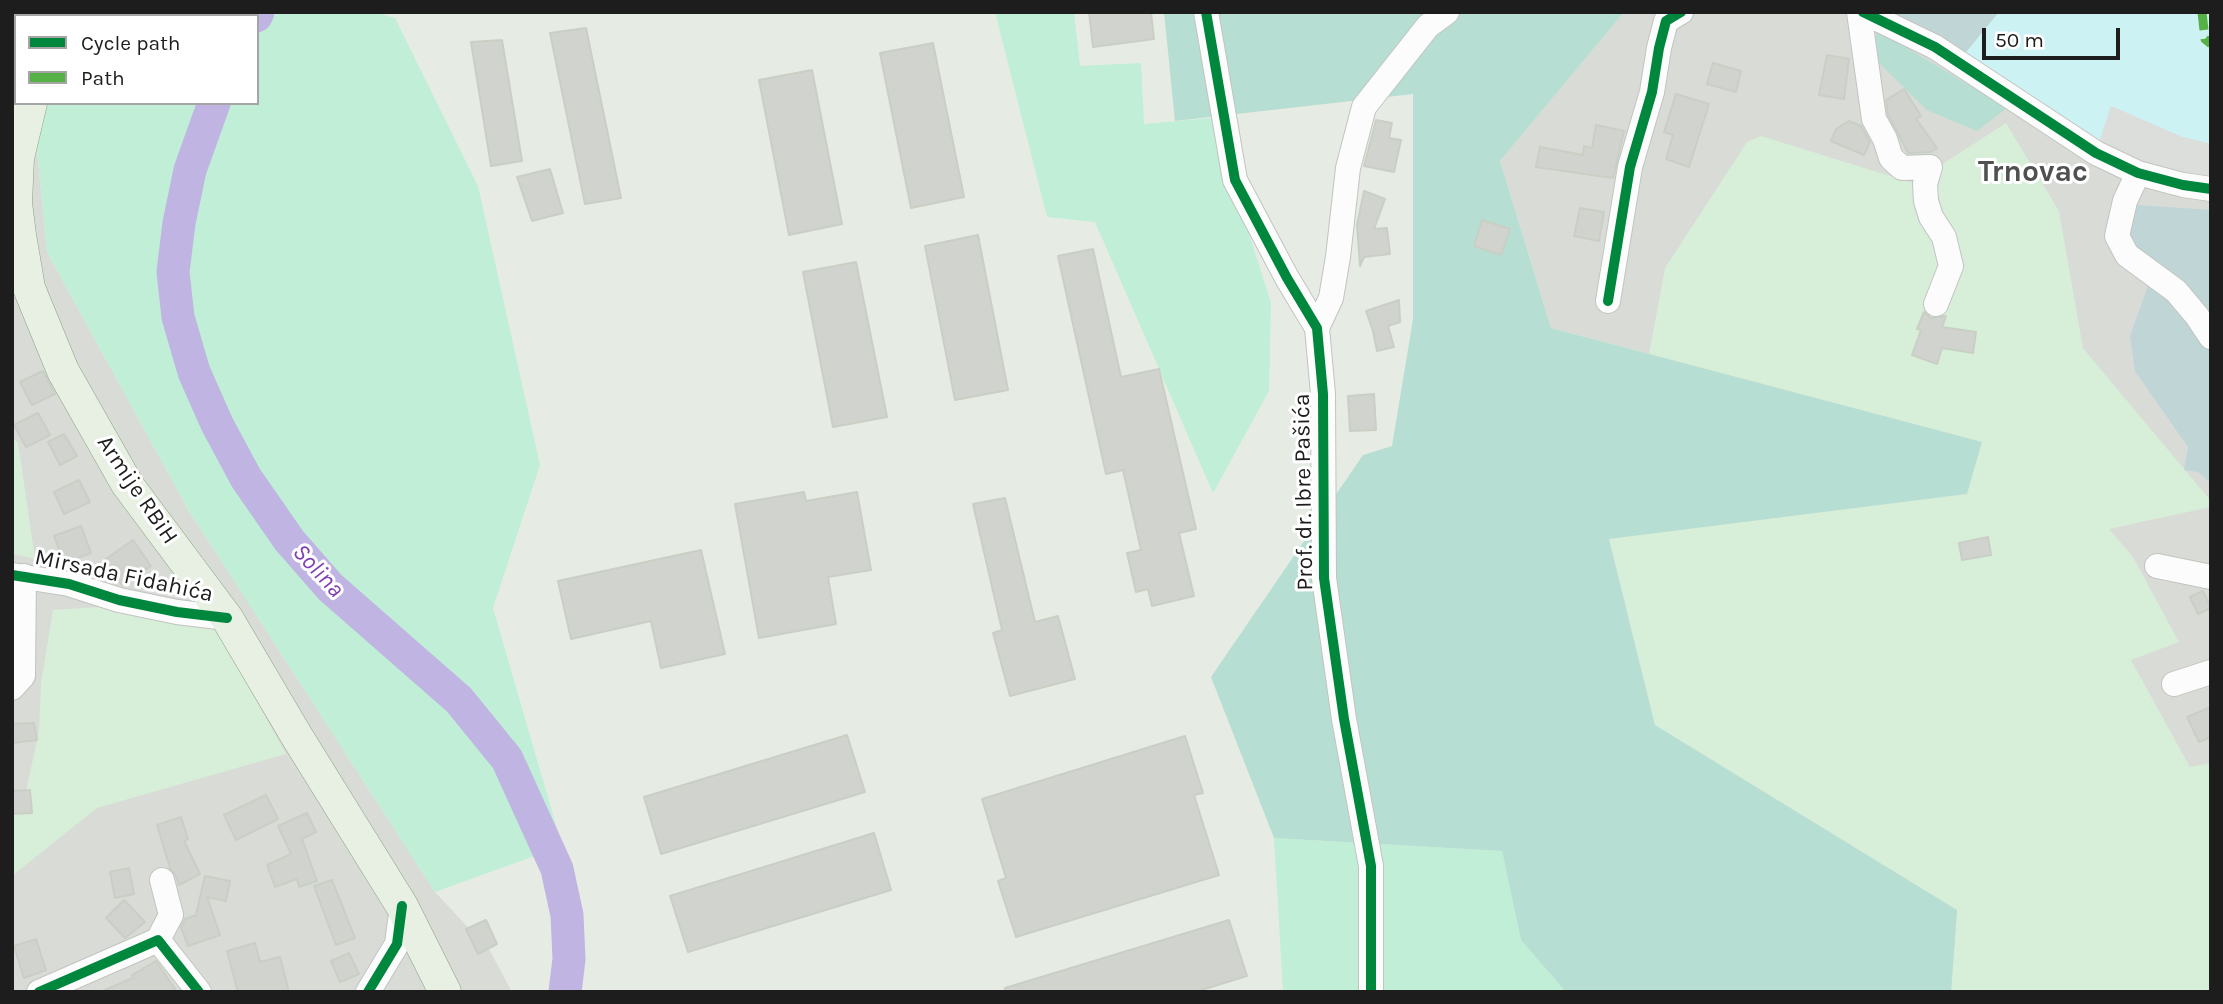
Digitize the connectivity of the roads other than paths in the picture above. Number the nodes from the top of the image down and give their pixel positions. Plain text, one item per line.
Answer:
1 (1206, 12) edge
2 (1447, 12) edge
3 (1681, 12) edge
4 (1861, 12) edge
5 (31, 105) edge
6 (2138, 173) junction
7 (2211, 189) edge
8 (16, 237) edge
9 (1608, 300) dead end
10 (1936, 304) dead end
11 (1317, 328) junction
12 (2211, 337) edge
13 (2157, 566) dead end
14 (18, 576) edge
15 (2211, 577) edge
16 (227, 618) junction
17 (2211, 672) edge
18 (2174, 684) dead end
19 (12, 688) edge
20 (162, 880) dead end
21 (402, 906) junction
22 (158, 940) junction
23 (39, 992) edge
24 (199, 992) edge
25 (368, 992) edge
26 (445, 992) edge
27 (1371, 992) edge

1 - 11 street, Prof. dr. Ibre Pašića
2 - 11 street, Prof. dr. Ibre Pašića
3 - 9 street
4 - 6 street
4 - 10 street
5 - 8 main road, Armije RBiH
6 - 7 street
6 - 12 street
8 - 16 main road, Armije RBiH
11 - 27 street, Prof. dr. Ibre Pašića
13 - 15 street
14 - 16 street, Mirsada Fidahića
14 - 19 street, Mirsada Fidahića
16 - 21 main road, Armije RBiH
17 - 18 street
20 - 22 street
21 - 25 street
21 - 26 main road, Armije RBiH
22 - 23 street
22 - 24 street

